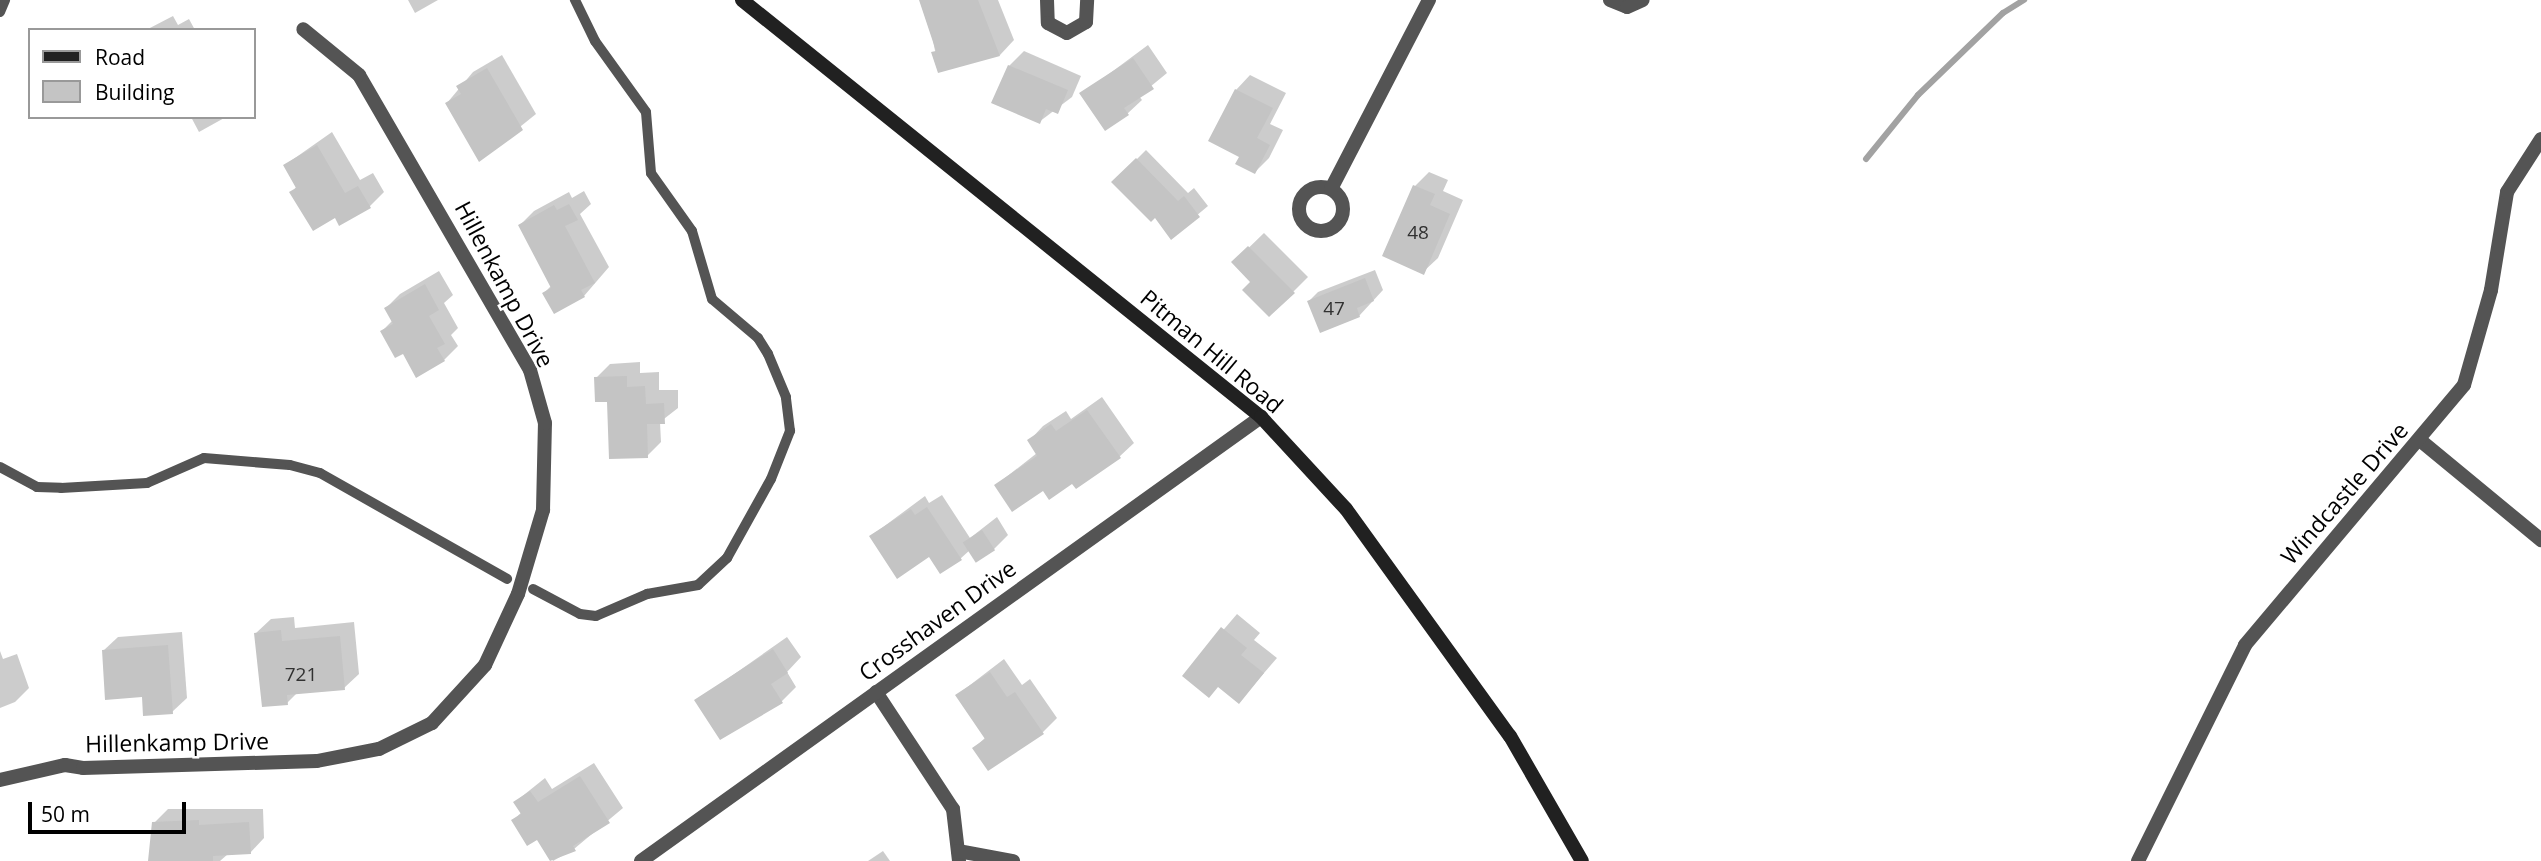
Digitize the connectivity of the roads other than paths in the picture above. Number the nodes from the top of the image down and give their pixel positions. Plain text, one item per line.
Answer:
1 (5, 0) edge
2 (575, 0) edge
3 (742, 0) edge
4 (1047, 0) edge
5 (1087, 0) edge
6 (1429, 0) edge
7 (1610, 0) edge
8 (1643, 0) edge
9 (0, 12) edge
10 (303, 29) dead end
11 (2541, 139) edge
12 (1331, 189) dead end
13 (1261, 417) junction
14 (2421, 441) junction
15 (0, 467) edge
16 (2541, 540) edge
17 (506, 579) dead end
18 (533, 589) dead end
19 (876, 692) junction
20 (0, 780) edge
21 (958, 856) edge
22 (641, 861) edge
23 (1013, 861) edge
24 (1582, 861) edge
25 (2138, 861) edge

1 - 9 lane
2 - 18 lane
3 - 13 street, Pitman Hill Road
4 - 5 street
6 - 12 street
7 - 8 street
10 - 20 street, Hillenkamp Drive
11 - 14 street, Windcastle Drive
13 - 19 street, Crosshaven Drive
13 - 24 street, Pitman Hill Road
14 - 16 street
14 - 25 street, Windcastle Drive
15 - 17 lane
19 - 21 street
19 - 22 street, Crosshaven Drive
21 - 23 street

